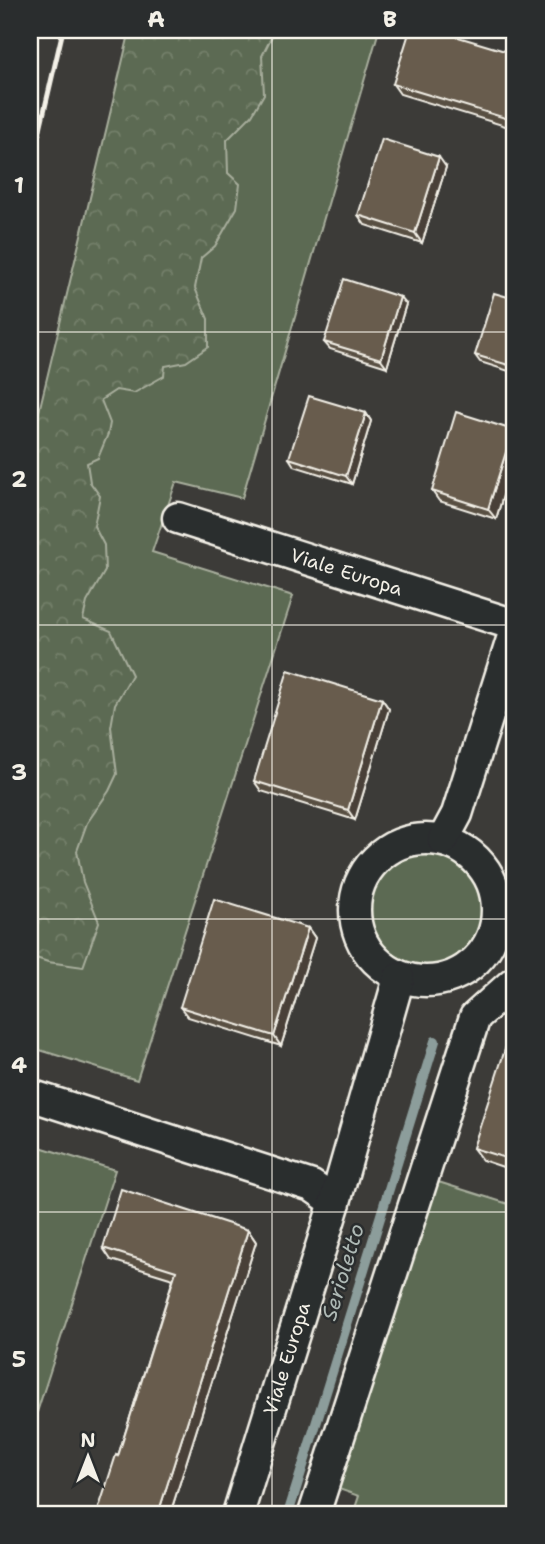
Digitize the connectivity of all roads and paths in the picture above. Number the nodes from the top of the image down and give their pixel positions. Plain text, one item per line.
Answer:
1 (178, 518) dead end
2 (515, 627) edge
3 (443, 839) junction
4 (503, 884) edge
5 (464, 972) junction
6 (399, 978) junction
7 (514, 983) edge
8 (30, 1095) edge
9 (335, 1202) junction
10 (238, 1514) edge
11 (314, 1514) edge

1 - 2 street, Viale Europa
2 - 3 street, Viale Europa
3 - 4 street
3 - 6 street
4 - 5 street
5 - 6 street
5 - 7 street
6 - 9 street, Viale Europa
7 - 11 street
8 - 9 street
9 - 10 street, Viale Europa

